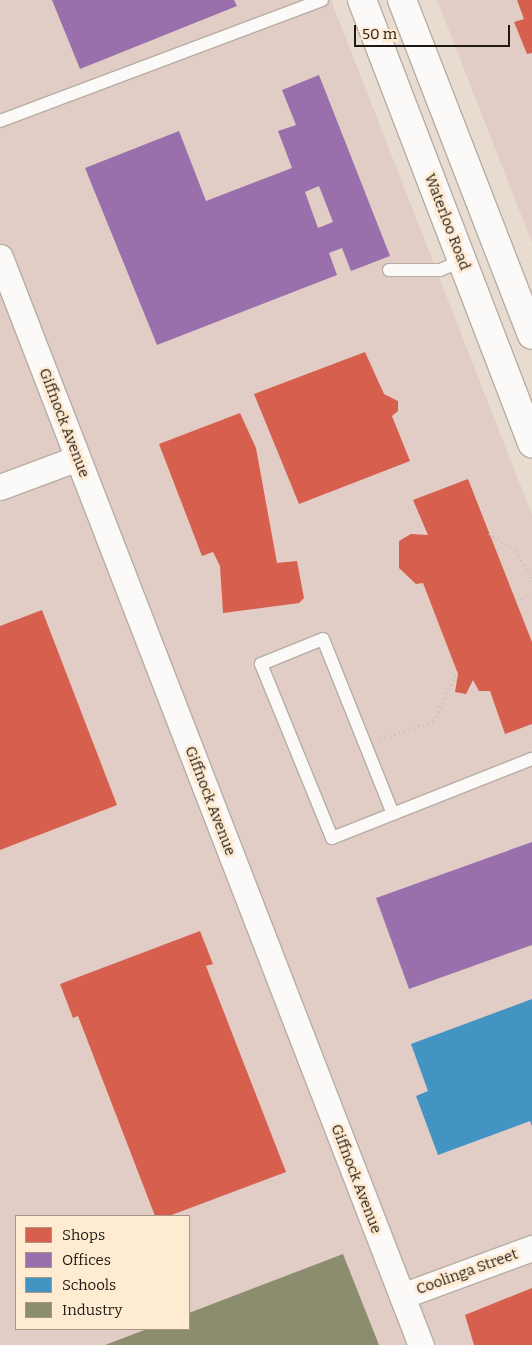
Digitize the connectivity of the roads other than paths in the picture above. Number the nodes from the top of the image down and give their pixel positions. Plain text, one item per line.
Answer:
1 (322, 0) edge
2 (362, 0) edge
3 (402, 0) edge
4 (0, 121) edge
5 (0, 257) edge
6 (461, 261) junction
7 (389, 270) dead end
8 (532, 336) edge
9 (532, 444) edge
10 (78, 458) junction
11 (0, 487) edge
12 (532, 759) edge
13 (393, 814) junction
14 (532, 1248) edge
15 (402, 1296) junction
16 (421, 1345) edge

1 - 4 lane
2 - 6 street, Waterloo Road
3 - 8 street
5 - 10 street, Giffnock Avenue
6 - 7 lane
6 - 9 street, Waterloo Road
10 - 11 street
10 - 15 street, Giffnock Avenue
12 - 13 lane
13 - 13 lane
14 - 15 street, Coolinga Street
15 - 16 street, Giffnock Avenue

